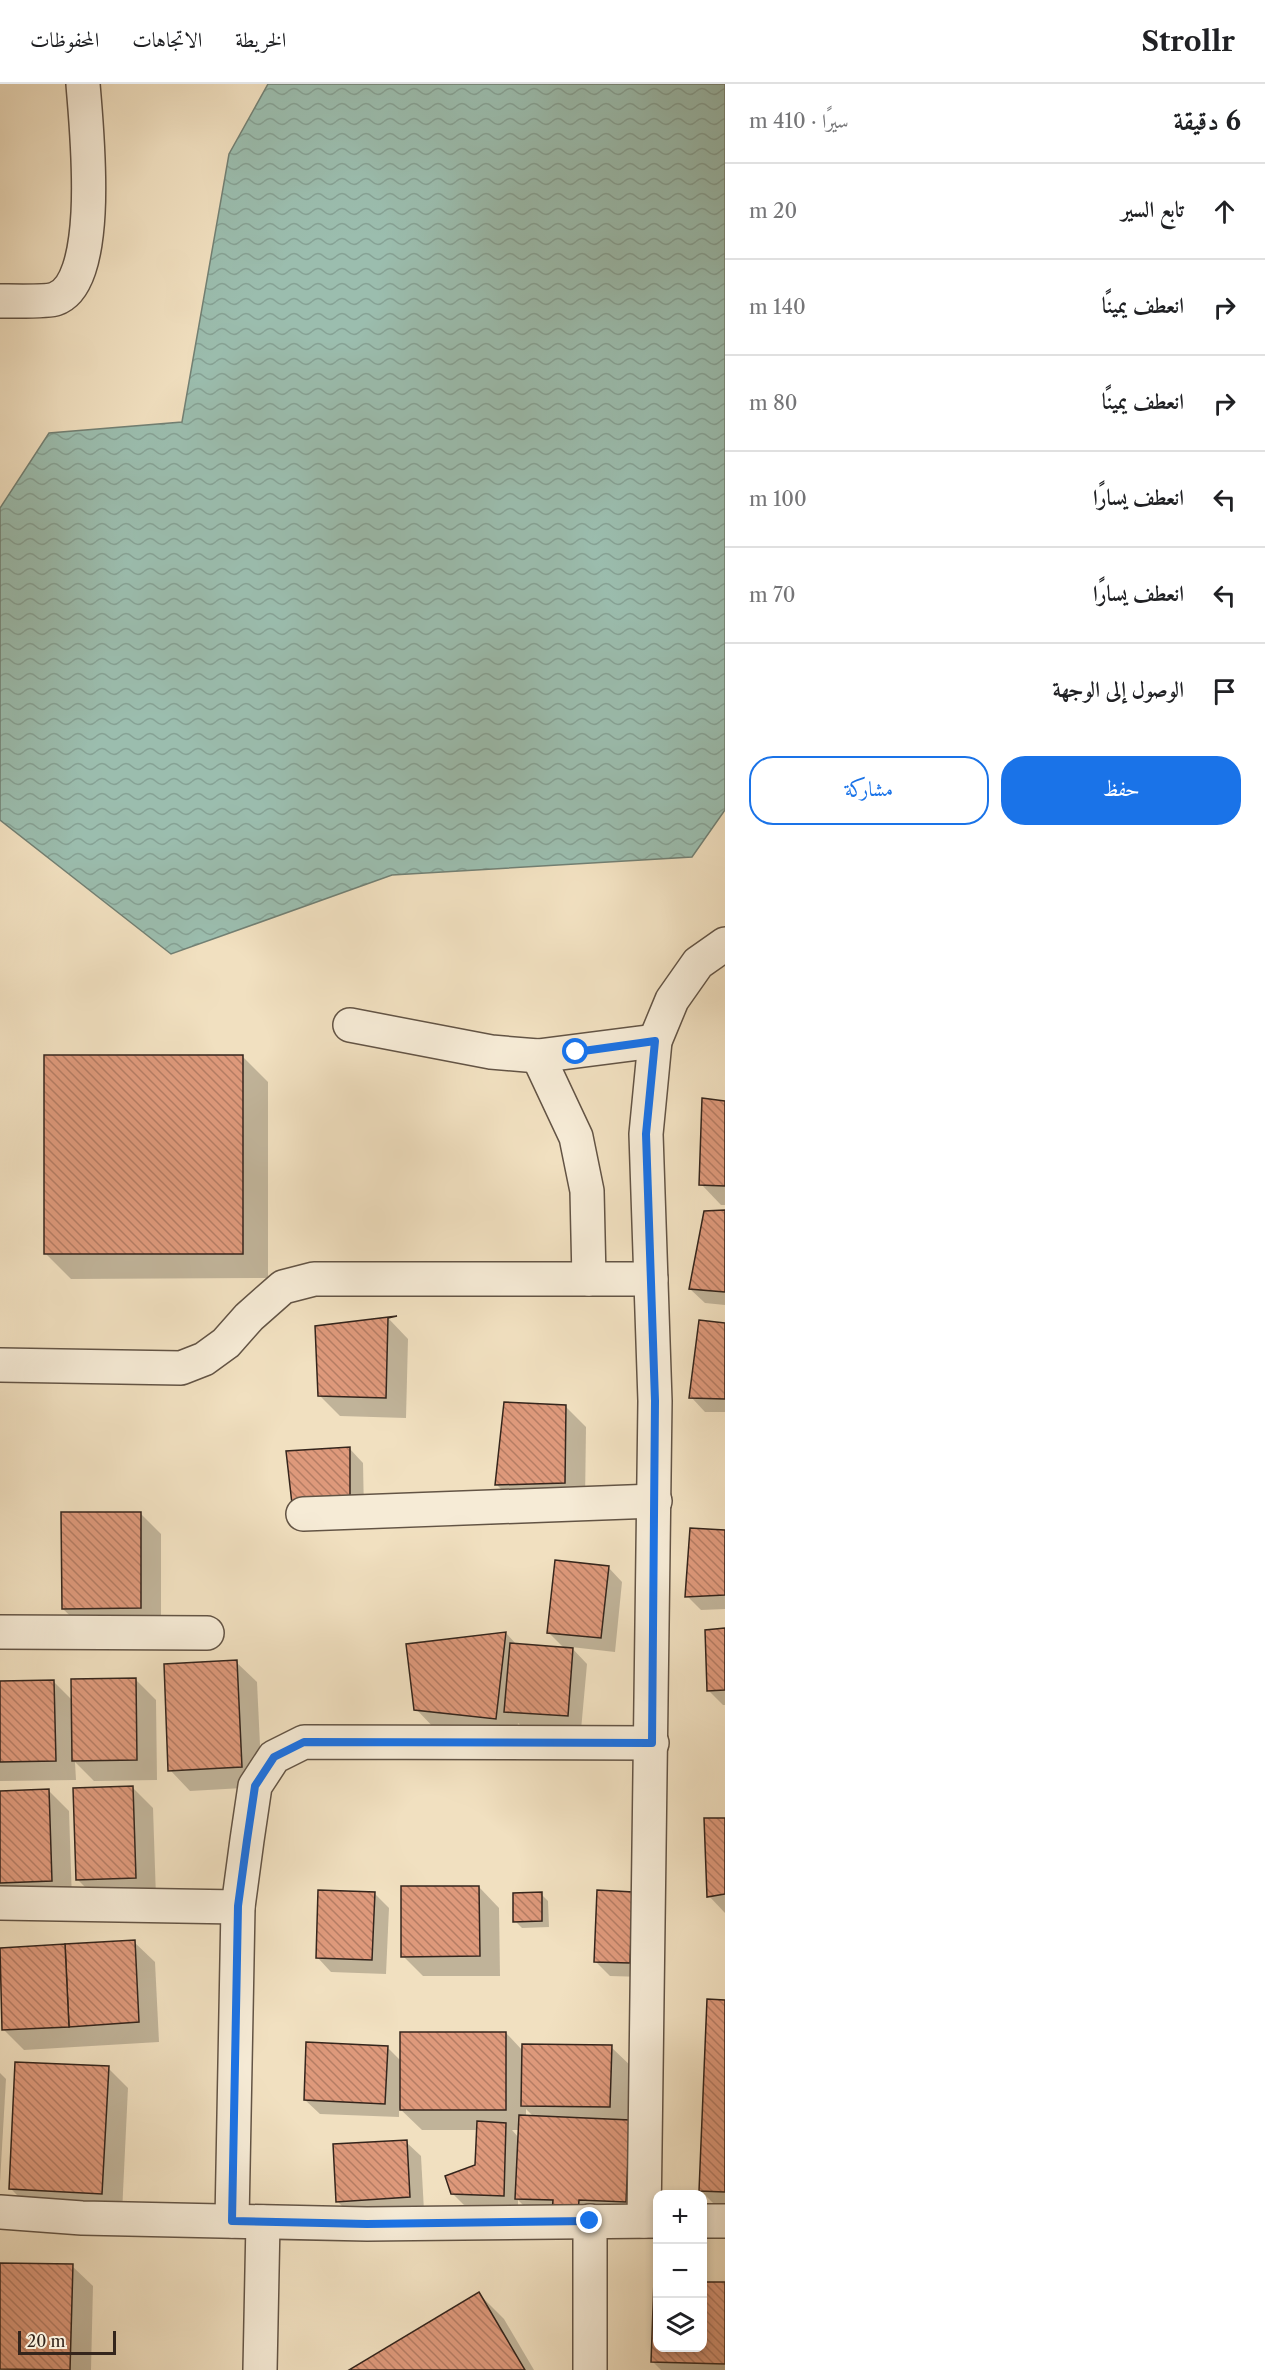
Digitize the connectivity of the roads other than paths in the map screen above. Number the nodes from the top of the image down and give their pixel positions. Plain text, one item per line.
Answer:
1 (83, 84) edge
2 (0, 302) edge
3 (725, 944) edge
4 (350, 1025) dead end
5 (655, 1041) junction
6 (538, 1056) junction
7 (589, 1279) junction
8 (651, 1279) junction
9 (0, 1365) edge
10 (655, 1501) junction
11 (303, 1514) dead end
12 (0, 1632) edge
13 (207, 1633) dead end
14 (652, 1743) junction
15 (0, 1903) edge
16 (238, 1906) junction
17 (0, 2212) edge
18 (590, 2221) junction
19 (651, 2221) edge
20 (707, 2221) edge
21 (725, 2221) edge
22 (248, 2222) junction
23 (260, 2370) edge
24 (590, 2370) edge

1 - 2 street
3 - 5 street
4 - 6 street
5 - 6 street
5 - 8 street
6 - 7 street
7 - 8 street
7 - 9 street
8 - 10 street
10 - 11 street
10 - 14 street
12 - 13 street
14 - 16 street
14 - 19 street
15 - 16 street
16 - 22 street
17 - 22 street
18 - 19 street
18 - 22 street
18 - 24 street
20 - 21 street
22 - 23 street

